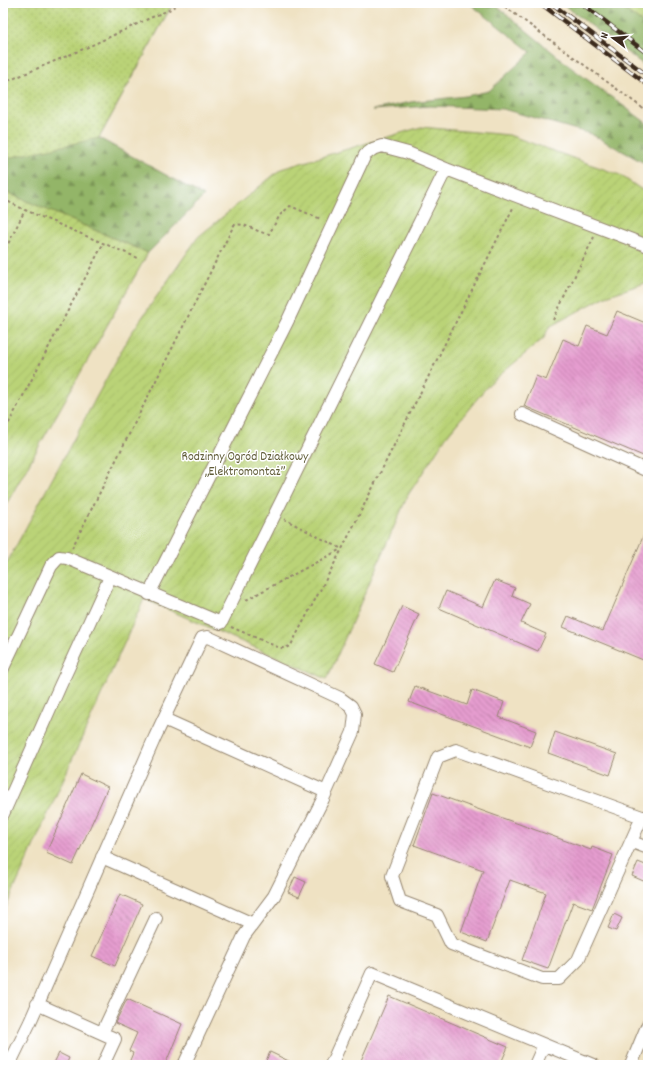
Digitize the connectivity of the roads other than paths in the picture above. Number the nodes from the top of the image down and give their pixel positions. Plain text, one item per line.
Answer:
1 (446, 169) junction
2 (648, 246) edge
3 (522, 414) dead end
4 (648, 471) edge
5 (110, 577) junction
6 (149, 594) junction
7 (3, 668) edge
8 (164, 719) junction
9 (326, 792) junction
10 (3, 814) edge
11 (645, 817) edge
12 (632, 842) junction
13 (648, 848) edge
14 (102, 857) junction
15 (156, 918) dead end
16 (252, 924) junction
17 (37, 1004) junction
18 (648, 1024) edge
19 (102, 1033) junction
20 (544, 1044) junction
21 (9, 1065) edge
22 (103, 1065) edge
23 (184, 1065) edge
24 (331, 1065) edge
25 (535, 1065) edge
26 (593, 1065) edge
27 (631, 1065) edge

1 - 2 street
1 - 6 street
1 - 6 street
3 - 4 street
5 - 6 street
5 - 7 street
5 - 10 street
8 - 9 street
8 - 9 street
8 - 14 street
9 - 16 street
11 - 12 street
11 - 12 street
12 - 13 street
14 - 16 street
14 - 17 street
15 - 19 street
16 - 23 street
17 - 19 street
17 - 21 street
18 - 27 street
19 - 22 street
20 - 24 street
20 - 25 street
20 - 26 street

